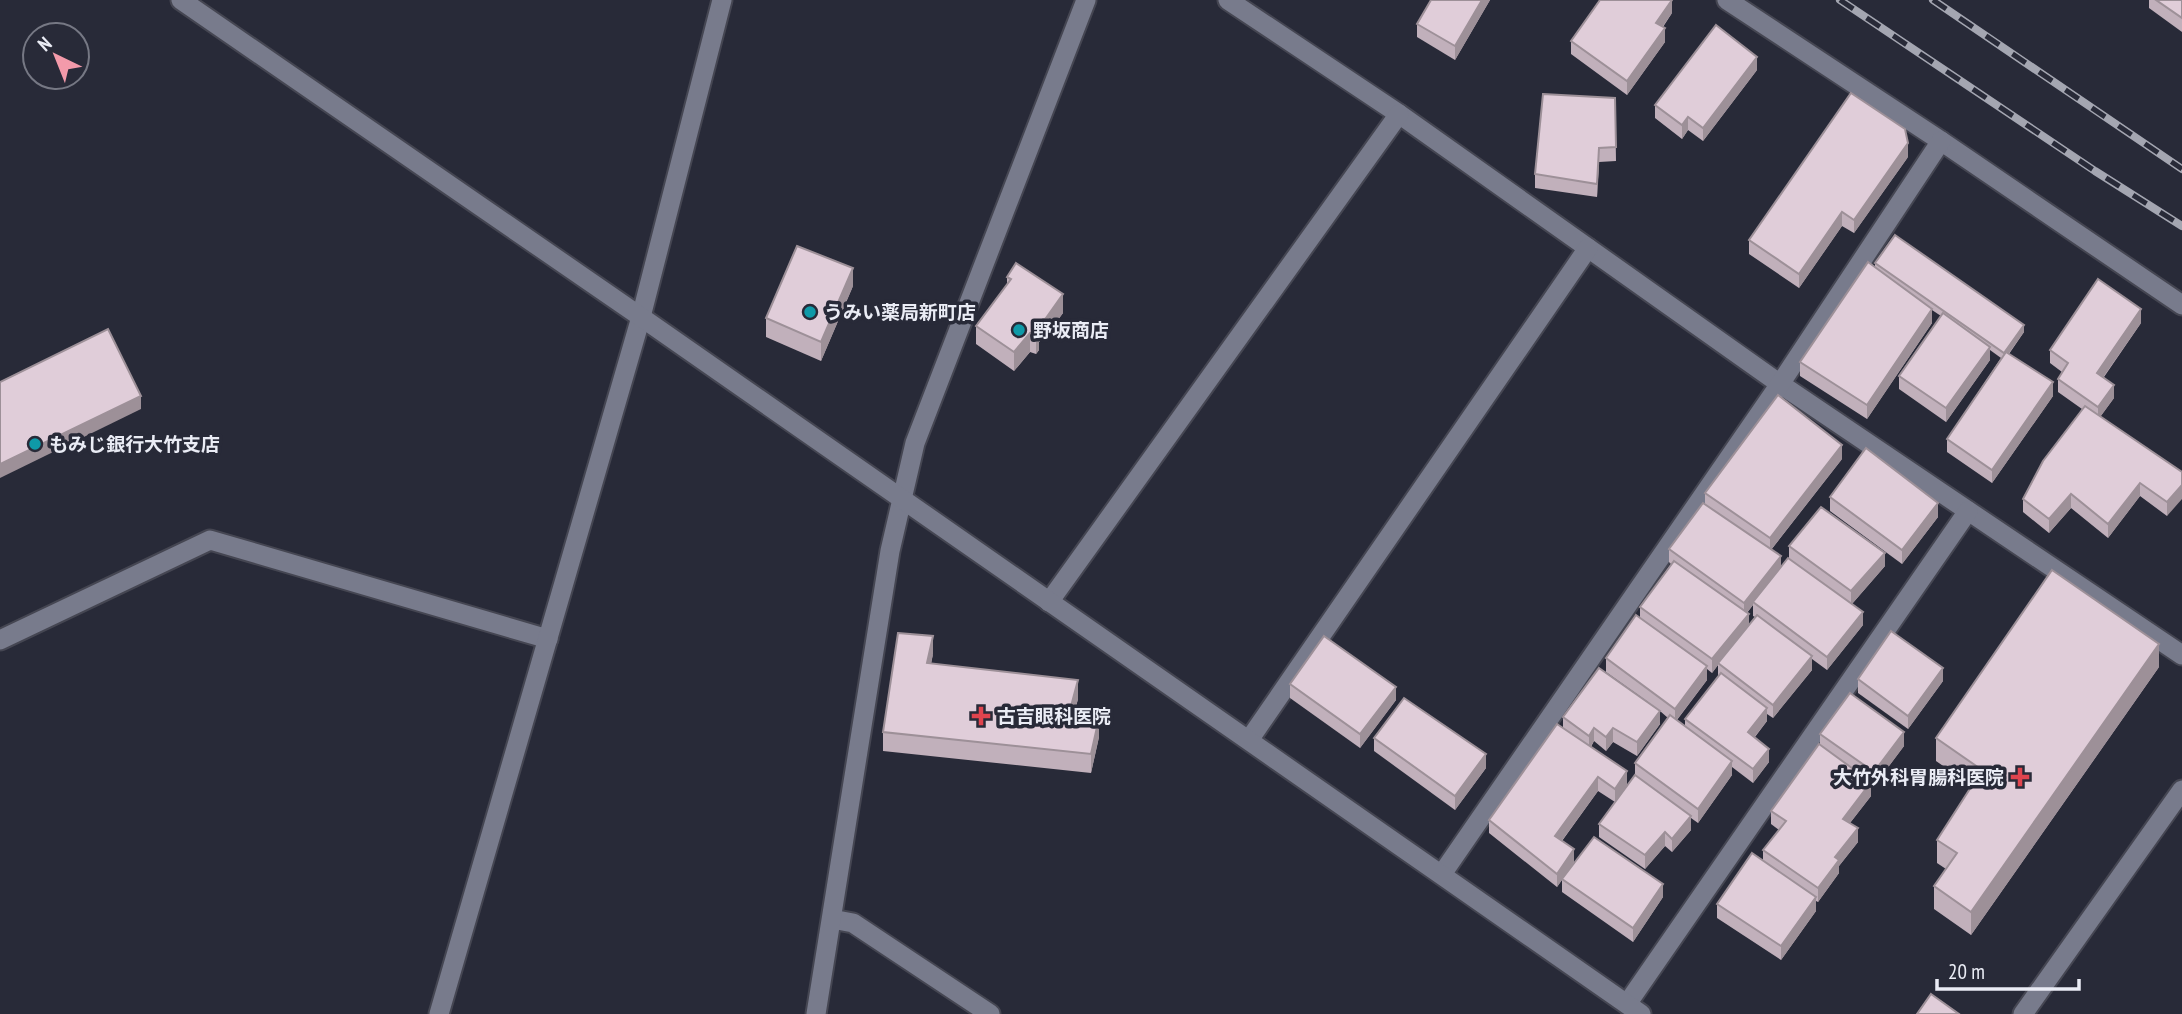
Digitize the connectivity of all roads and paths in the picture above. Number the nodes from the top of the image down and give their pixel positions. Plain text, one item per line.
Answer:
1 (181, 0) edge
2 (722, 0) edge
3 (1086, 0) edge
4 (1227, 0) edge
5 (1727, 0) edge
6 (1399, 114) junction
7 (1941, 141) junction
8 (1588, 248) junction
9 (2182, 305) edge
10 (641, 317) junction
11 (1780, 383) junction
12 (901, 499) junction
13 (1968, 511) junction
14 (1049, 602) junction
15 (548, 639) junction
16 (0, 640) edge
17 (2182, 655) edge
18 (1249, 740) junction
19 (2182, 790) edge
20 (1443, 874) junction
21 (832, 919) junction
22 (1634, 1009) edge
23 (439, 1014) edge
24 (816, 1014) edge
25 (990, 1014) edge
26 (2023, 1014) edge

1 - 10 street
2 - 10 street
3 - 12 street
4 - 6 street
5 - 7 street
6 - 8 street
6 - 14 street
7 - 9 street
7 - 11 street
8 - 11 street
8 - 18 street
10 - 12 street
10 - 15 street
11 - 13 street
11 - 20 street
12 - 14 street
12 - 21 street
13 - 17 street
13 - 22 street
14 - 18 street
15 - 16 street
15 - 23 street
18 - 20 street
19 - 26 street
20 - 22 street
21 - 24 street
21 - 25 street

